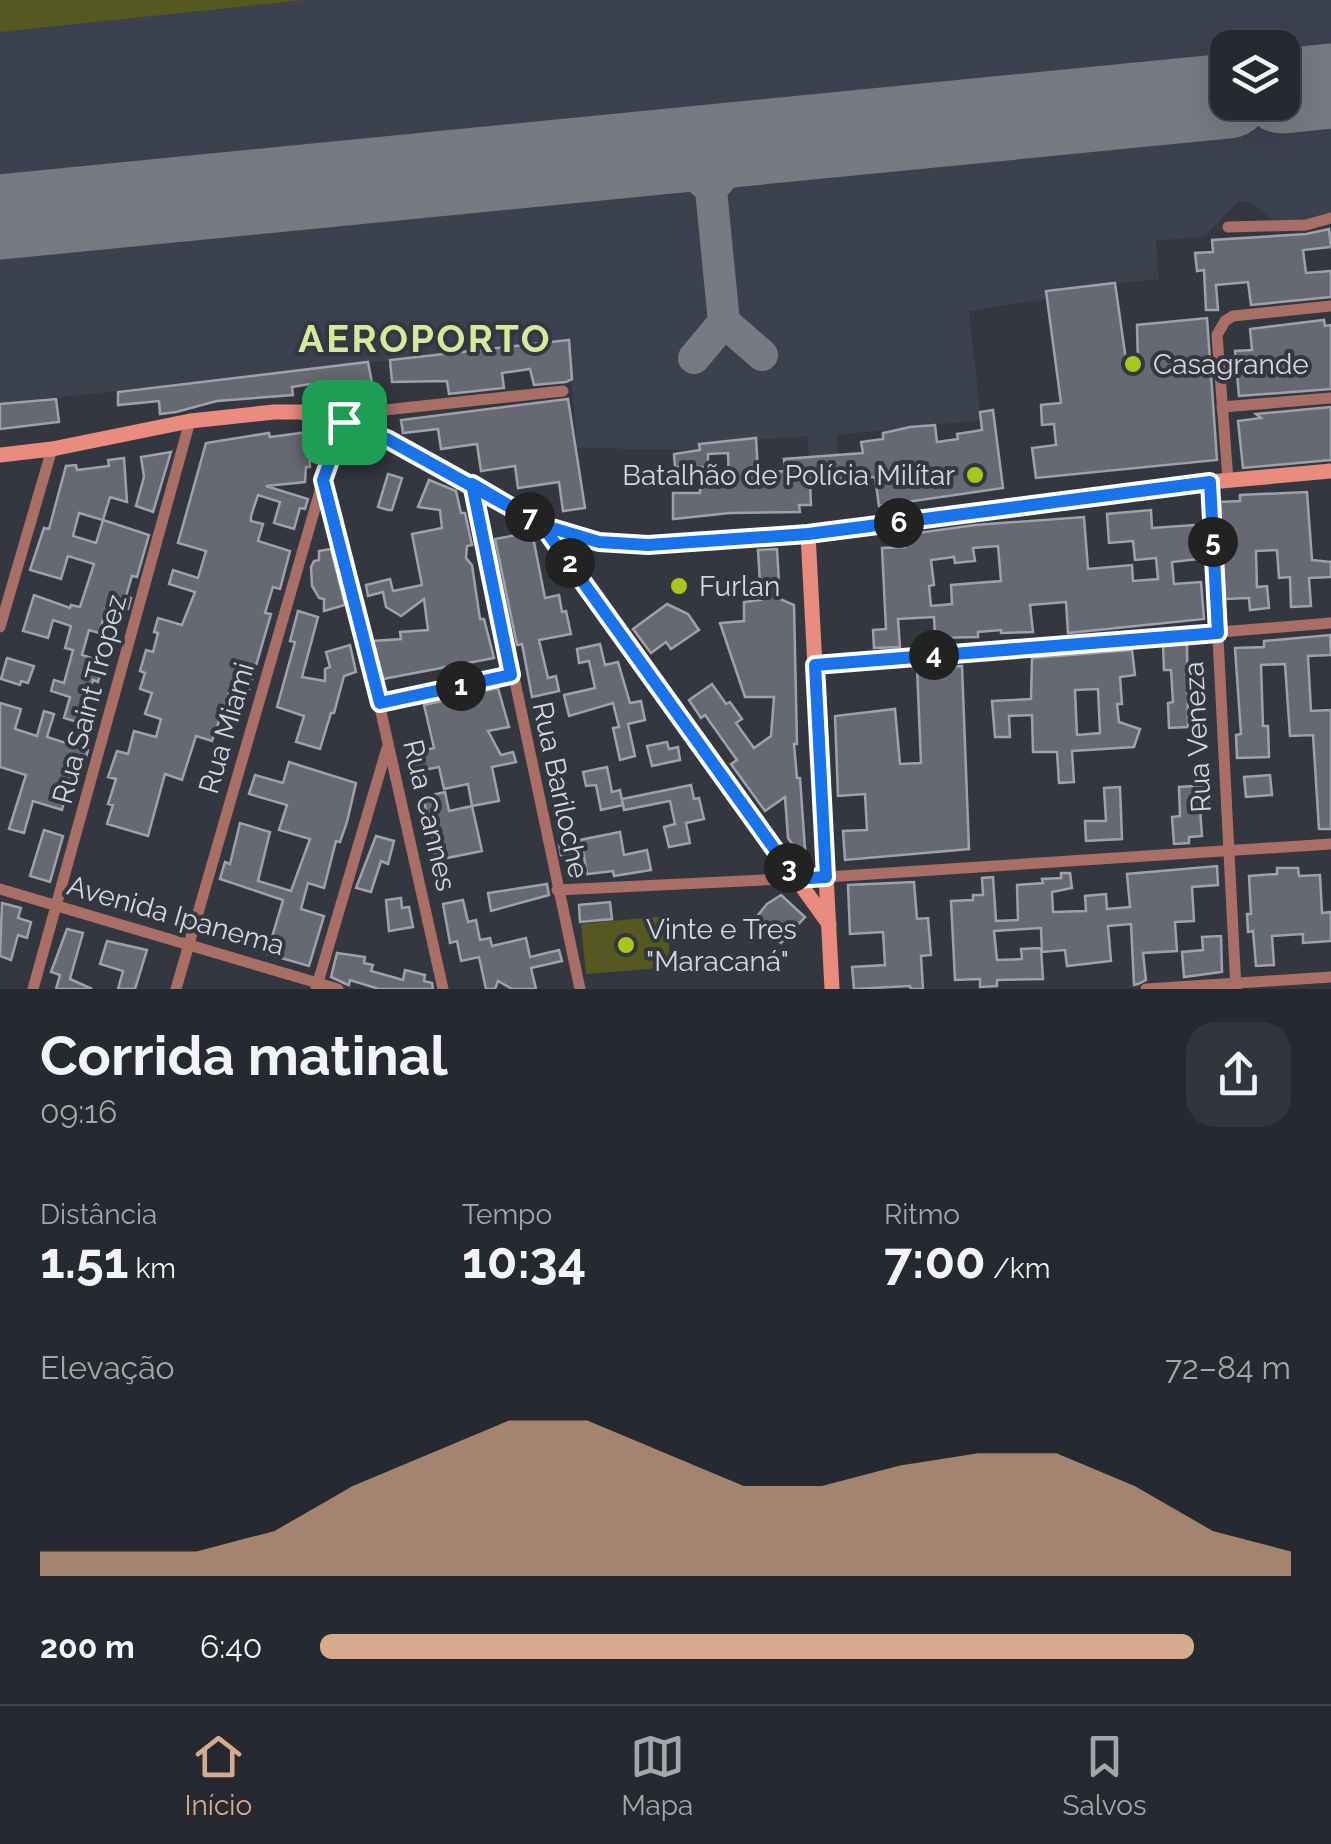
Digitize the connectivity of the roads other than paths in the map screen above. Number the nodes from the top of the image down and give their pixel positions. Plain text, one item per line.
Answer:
1 (1331, 218) edge
2 (1228, 227) dead end
3 (1331, 306) edge
4 (563, 391) dead end
5 (1331, 398) edge
6 (1222, 407) junction
7 (190, 421) junction
8 (344, 422) junction
9 (52, 449) junction
10 (0, 456) edge
11 (1331, 471) edge
12 (323, 480) junction
13 (1228, 480) junction
14 (1210, 482) junction
15 (472, 484) junction
16 (542, 525) junction
17 (808, 534) junction
18 (1331, 623) edge
19 (0, 627) edge
20 (1218, 633) junction
21 (815, 665) junction
22 (511, 675) junction
23 (380, 703) junction
24 (388, 744) junction
25 (1331, 844) edge
26 (1228, 850) junction
27 (826, 877) junction
28 (796, 879) junction
29 (0, 889) edge
30 (558, 890) junction
31 (58, 906) junction
32 (829, 924) junction
33 (189, 945) junction
34 (1331, 977) edge
35 (317, 986) edge
36 (1236, 986) edge
37 (33, 989) edge
38 (176, 989) edge
39 (338, 989) edge
40 (443, 989) edge
41 (580, 989) edge
42 (832, 989) edge
43 (1146, 989) edge

1 - 2 street
3 - 6 street
4 - 8 street
5 - 6 street
6 - 13 street
7 - 8 main road
7 - 9 main road
7 - 31 street, Rua Saint Tropez
8 - 12 street
8 - 15 main road
9 - 10 main road
9 - 19 street
11 - 13 main road
12 - 23 street, Rua Cannes
12 - 33 street, Rua Miami
13 - 14 main road
14 - 17 main road
14 - 20 street, Rua Veneza
15 - 16 main road
15 - 22 street, Rua Bariloche
16 - 17 main road
16 - 28 main road
17 - 21 main road
18 - 20 street
20 - 21 street
20 - 26 street, Rua Veneza
21 - 27 main road
22 - 23 street
22 - 30 street, Rua Bariloche
23 - 24 street, Rua Cannes
24 - 35 street
24 - 40 street, Rua Cannes
25 - 26 street
26 - 27 street
26 - 36 street, Rua Veneza
27 - 28 street
27 - 32 main road
28 - 30 street
28 - 32 main road
29 - 31 street, Avenida Ipanema
30 - 41 street, Rua Bariloche
31 - 33 street, Avenida Ipanema
31 - 37 street, Rua Saint Tropez
32 - 42 main road
33 - 35 street, Avenida Ipanema
33 - 38 street, Rua Miami
34 - 36 street
35 - 39 street, Avenida Ipanema
36 - 43 street

